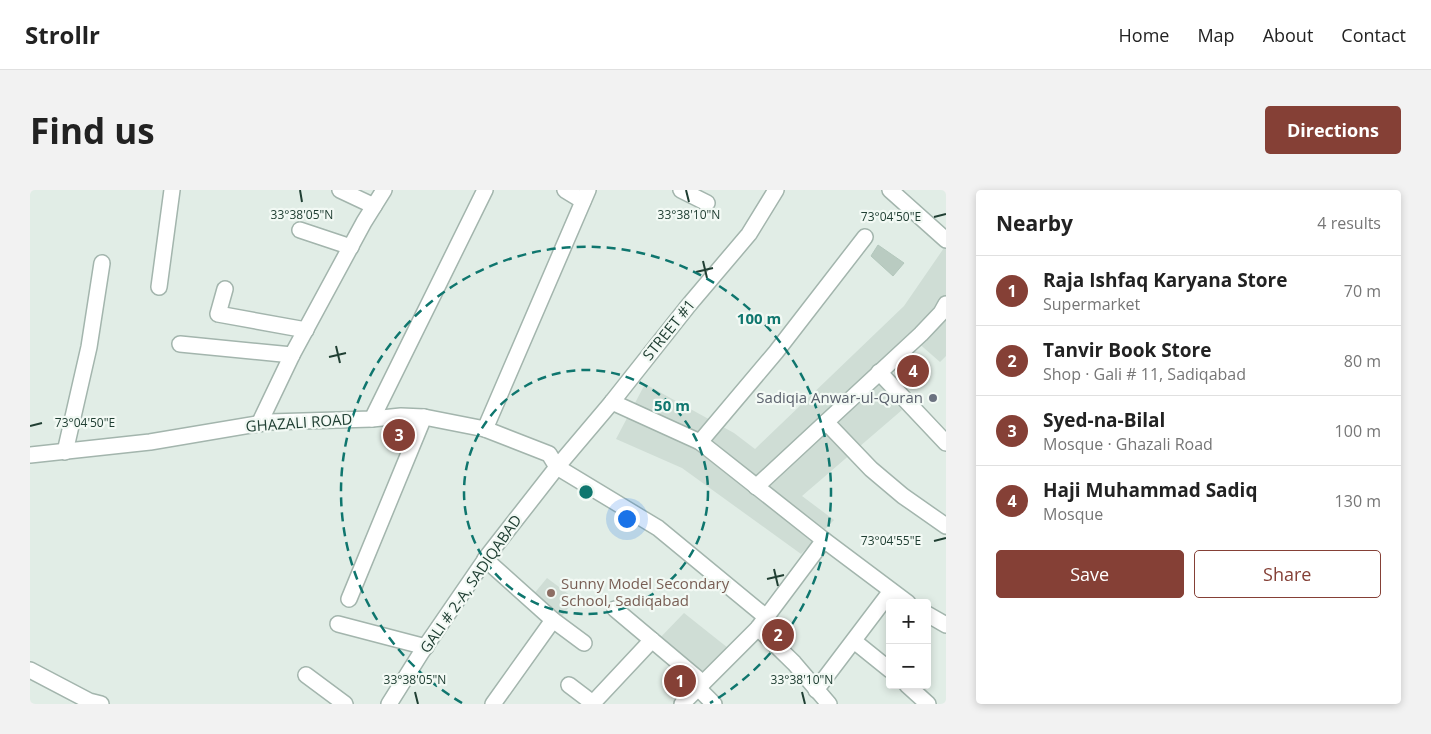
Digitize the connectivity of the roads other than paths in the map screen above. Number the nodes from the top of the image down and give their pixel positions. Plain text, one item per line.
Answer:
1 (172, 190) edge
2 (340, 190) edge
3 (384, 190) edge
4 (485, 190) edge
5 (565, 190) edge
6 (680, 190) edge
7 (776, 190) edge
8 (890, 190) edge
9 (585, 196) edge
10 (707, 203) dead end
11 (374, 206) junction
12 (300, 230) dead end
13 (865, 237) dead end
14 (946, 240) edge
15 (351, 247) junction
16 (102, 263) dead end
17 (159, 287) dead end
18 (225, 289) dead end
19 (946, 304) edge
20 (306, 330) junction
21 (180, 344) dead end
22 (292, 355) junction
23 (879, 372) junction
24 (612, 402) junction
25 (424, 417) junction
26 (372, 419) junction
27 (826, 422) junction
28 (259, 424) junction
29 (485, 429) junction
30 (700, 442) junction
31 (946, 443) edge
32 (65, 452) junction
33 (30, 455) edge
34 (557, 467) junction
35 (756, 487) junction
36 (946, 526) edge
37 (824, 540) junction
38 (485, 559) junction
39 (891, 591) junction
40 (349, 599) dead end
41 (902, 599) edge
42 (615, 609) dead end
43 (931, 616) edge
44 (553, 620) junction
45 (762, 622) junction
46 (338, 624) dead end
47 (946, 625) edge
48 (652, 640) junction
49 (854, 640) junction
50 (584, 643) dead end
51 (426, 647) junction
52 (886, 667) edge
53 (30, 670) edge
54 (306, 675) dead end
55 (570, 685) dead end
56 (700, 685) junction
57 (911, 689) edge
58 (816, 690) junction
59 (94, 703) edge
60 (346, 704) edge
61 (389, 704) edge
62 (493, 704) edge
63 (594, 704) edge
64 (682, 704) edge
65 (714, 704) edge
66 (829, 704) edge
67 (928, 704) edge

1 - 17 street
2 - 11 street
3 - 11 street
4 - 26 street
5 - 9 street
6 - 10 street
7 - 24 street, STREET #1
8 - 14 street
9 - 29 street
11 - 15 street
12 - 15 street
13 - 30 street
15 - 20 street
16 - 32 street
18 - 20 street
19 - 23 street
20 - 22 street
21 - 22 street
22 - 28 street
23 - 27 street
23 - 31 street
24 - 30 street
24 - 34 street, STREET #1
25 - 26 street, GHAZALI ROAD
25 - 29 street, GHAZALI ROAD
25 - 40 street
26 - 28 street, GHAZALI ROAD
27 - 35 street
27 - 36 street
28 - 32 street, GHAZALI ROAD
29 - 34 street, GHAZALI ROAD
30 - 35 street
32 - 33 street, GHAZALI ROAD
34 - 38 street, GALI # 2-A, SADIQABAD
34 - 45 street, GHAZALI ROAD
35 - 37 street
37 - 39 street
37 - 45 street
38 - 44 street
38 - 51 street, GALI # 2-A, SADIQABAD
39 - 41 street
39 - 49 street
42 - 48 street
43 - 47 street
44 - 50 street
44 - 62 street
45 - 56 street
45 - 58 street, GHAZALI ROAD
46 - 51 street
48 - 56 street
48 - 63 street
49 - 52 street
49 - 58 street
51 - 61 street, GALI # 2-A, SADIQABAD
53 - 59 street
54 - 60 street
55 - 63 street
56 - 64 street
56 - 65 street
57 - 67 street
58 - 66 street, GHAZALI ROAD

